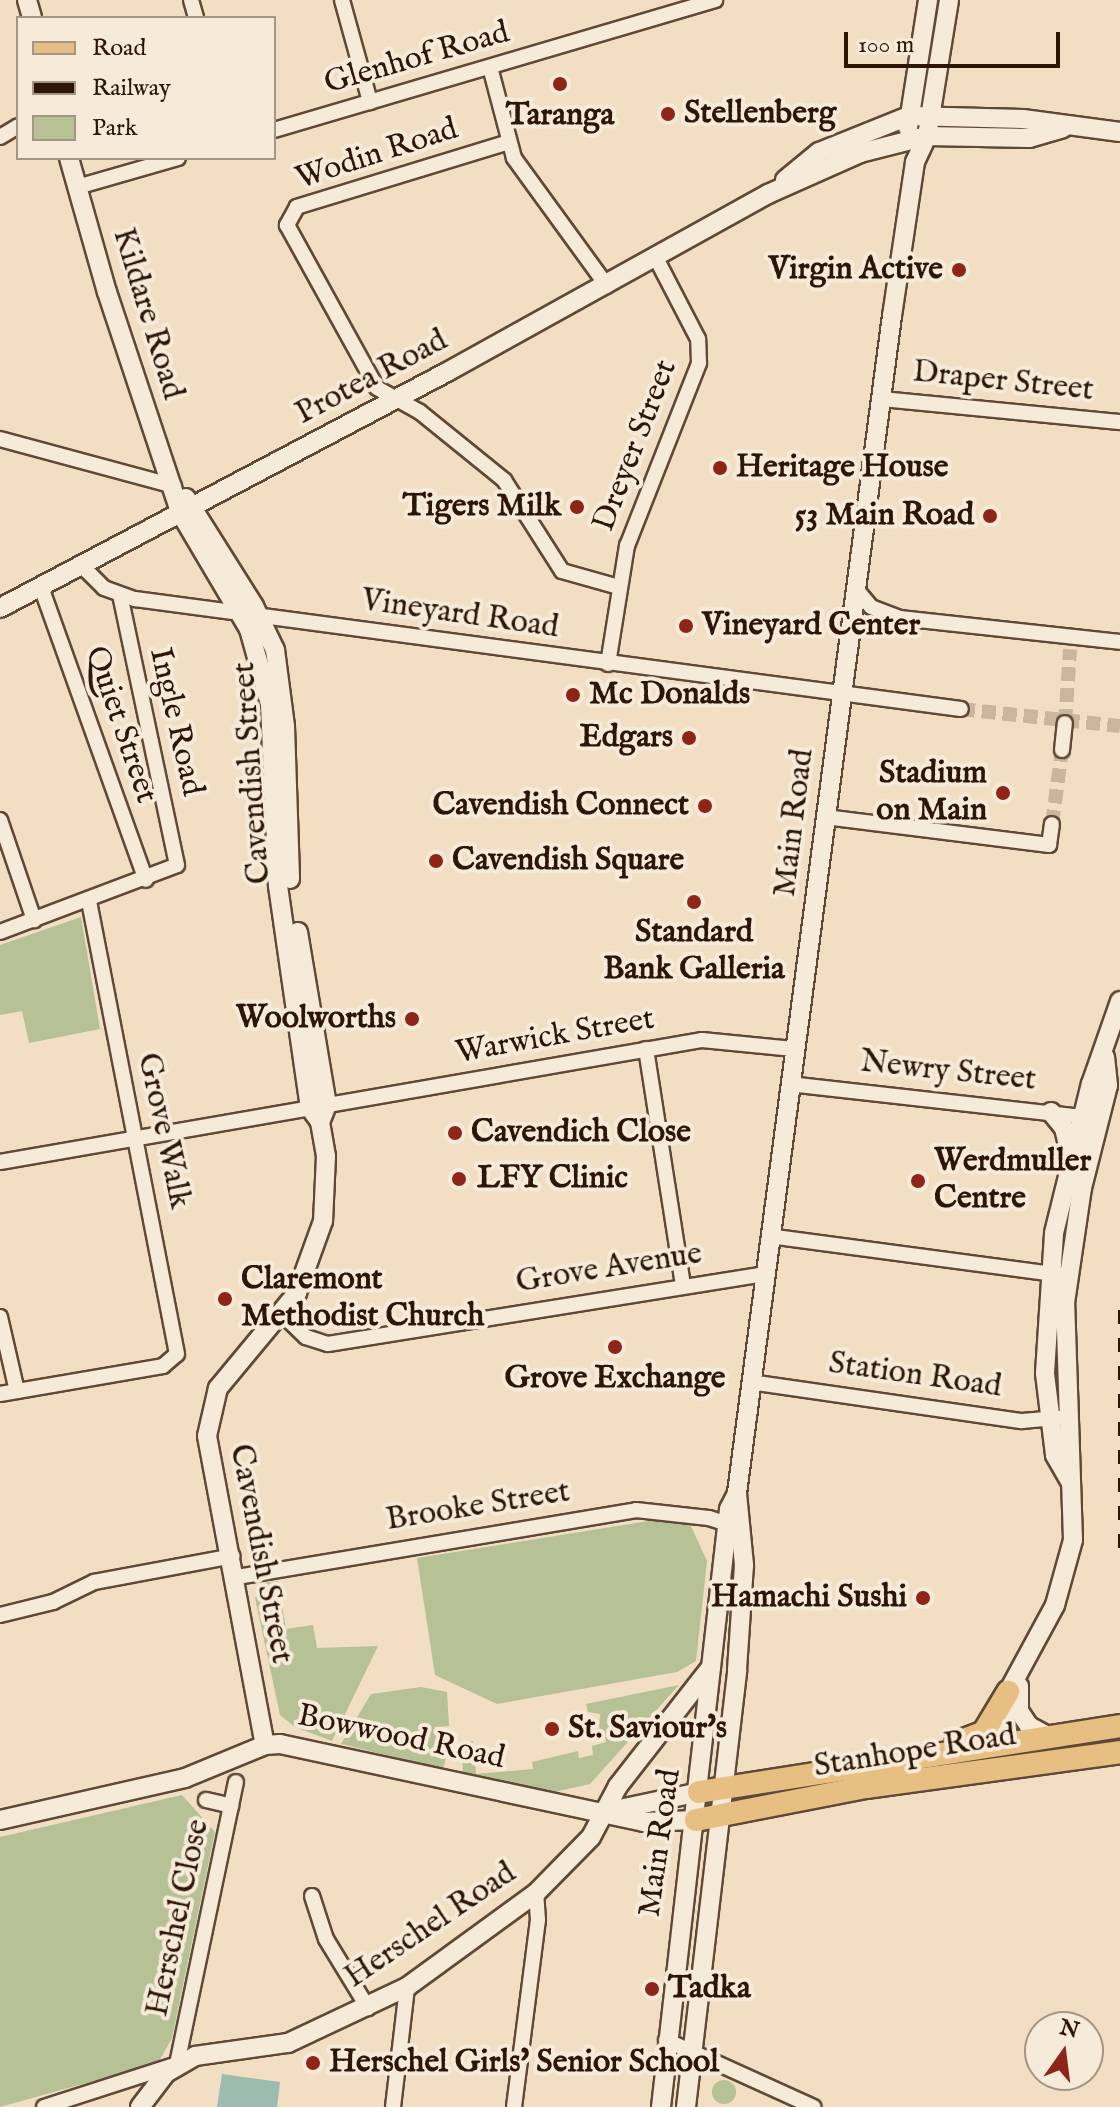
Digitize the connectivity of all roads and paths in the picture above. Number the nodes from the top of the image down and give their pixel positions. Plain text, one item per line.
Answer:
1 (342, 0) edge
2 (715, 0) edge
3 (928, 0) edge
4 (949, 0) edge
5 (490, 67) junction
6 (370, 102) junction
7 (930, 115) junction
8 (909, 116) junction
9 (1063, 128) junction
10 (276, 129) edge
11 (1120, 132) edge
12 (927, 136) junction
13 (908, 139) junction
14 (509, 142) junction
15 (70, 160) edge
16 (171, 160) edge
17 (915, 162) junction
18 (77, 187) junction
19 (768, 194) junction
20 (656, 258) junction
21 (607, 286) junction
22 (397, 399) junction
23 (881, 399) junction
24 (1120, 422) edge
25 (0, 439) edge
26 (174, 486) junction
27 (188, 510) junction
28 (82, 566) junction
29 (41, 587) junction
30 (619, 587) junction
31 (856, 589) junction
32 (120, 595) junction
33 (0, 608) edge
34 (250, 615) junction
35 (1120, 642) edge
36 (608, 664) junction
37 (842, 696) junction
38 (961, 709) tunnel mouth
39 (1065, 723) tunnel mouth
40 (1062, 750) tunnel mouth
41 (825, 817) junction
42 (0, 820) edge
43 (1052, 824) tunnel mouth
44 (146, 880) junction
45 (89, 900) junction
46 (34, 920) junction
47 (0, 932) edge
48 (1120, 1001) edge
49 (646, 1049) junction
50 (794, 1049) junction
51 (789, 1084) junction
52 (319, 1112) junction
53 (1051, 1112) junction
54 (1091, 1118) junction
55 (135, 1135) junction
56 (1071, 1158) junction
57 (0, 1162) edge
58 (769, 1236) junction
59 (764, 1274) junction
60 (1059, 1275) junction
61 (683, 1285) junction
62 (283, 1315) junction
63 (0, 1317) edge
64 (750, 1382) junction
65 (17, 1391) junction
66 (0, 1394) edge
67 (1066, 1408) junction
68 (1048, 1422) junction
69 (1071, 1484) junction
70 (735, 1526) junction
71 (233, 1556) junction
72 (237, 1577) junction
73 (0, 1615) edge
74 (713, 1665) junction
75 (1022, 1671) junction
76 (1008, 1692) junction
77 (1114, 1727) edge
78 (1048, 1736) junction
79 (1010, 1743) junction
80 (265, 1745) junction
81 (1111, 1753) edge
82 (902, 1762) junction
83 (236, 1782) dead end
84 (724, 1788) junction
85 (699, 1792) junction
86 (206, 1800) dead end
87 (231, 1806) junction
88 (606, 1812) junction
89 (720, 1816) junction
90 (0, 1820) edge
91 (696, 1820) junction
92 (536, 1893) junction
93 (312, 1896) dead end
94 (407, 1987) junction
95 (368, 2008) junction
96 (666, 2040) junction
97 (689, 2048) junction
98 (177, 2064) junction
99 (44, 2107) edge
100 (140, 2107) edge
101 (393, 2107) edge
102 (514, 2107) edge
103 (661, 2107) edge
104 (686, 2107) edge
105 (814, 2107) edge

1 - 6 street
2 - 5 street, Glenhof Road
3 - 8 main road, Main Road
4 - 7 main road, Main Road
5 - 6 street, Glenhof Road
5 - 14 street
6 - 10 street, Glenhof Road
7 - 8 main road, Protea Road
7 - 9 main road, Protea Road
7 - 12 main road, Main Road
8 - 13 main road, Main Road
8 - 19 main road, Protea Road
9 - 11 main road
9 - 12 main road, Protea Road
12 - 13 main road, Protea Road
12 - 17 main road, Main Road
13 - 17 main road, Main Road
13 - 19 main road, Protea Road
14 - 21 street
14 - 22 street, Wodin Road
15 - 18 main road, Kildare Road
16 - 18 street
17 - 23 main road, Main Road
18 - 26 main road, Kildare Road
19 - 20 main road, Protea Road
20 - 21 main road, Protea Road
20 - 30 street, Dreyer Street
21 - 22 main road, Protea Road
22 - 27 main road, Protea Road
22 - 30 street
23 - 24 street, Draper Street
23 - 31 main road, Main Road
25 - 26 street
26 - 27 main road, Cavendish Street
27 - 28 main road, Protea Road
27 - 34 main road, Cavendish Street
28 - 29 main road, Protea Road
28 - 32 street, Vineyard Road
29 - 33 main road, Protea Road
29 - 44 street, Quiet Street
30 - 36 street, Dreyer Street
31 - 35 street
31 - 37 main road, Main Road
32 - 34 street, Vineyard Road
32 - 44 street, Ingle Road
34 - 36 street, Vineyard Road
34 - 52 main road, Cavendish Street
36 - 37 street, Vineyard Road
37 - 38 street, Vineyard Road
37 - 41 main road, Main Road
39 - 40 street
41 - 43 street
41 - 50 main road, Main Road
42 - 46 street
44 - 45 street
45 - 46 street
45 - 55 street, Grove Walk
46 - 47 street
48 - 54 main road
49 - 50 street, Warwick Street
49 - 52 street, Warwick Street
49 - 61 street
50 - 51 main road, Main Road
51 - 53 street, Newry Street
51 - 58 main road, Main Road
52 - 55 street, Warwick Street
52 - 62 main road, Cavendish Street
53 - 54 street, Newry Street
53 - 56 main road
54 - 56 main road
54 - 60 main road
55 - 57 street, Warwick Street
55 - 65 street, Grove Walk
56 - 60 main road
58 - 59 main road, Main Road
58 - 60 street
59 - 61 street, Grove Avenue
59 - 64 main road, Main Road
60 - 67 main road
60 - 68 main road
61 - 62 street, Grove Avenue
62 - 71 main road, Cavendish Street
63 - 65 street
64 - 68 street, Station Road
64 - 70 main road, Main Road
65 - 66 street
67 - 68 street
67 - 69 main road
68 - 69 main road
69 - 75 main road
70 - 72 street, Brooke Street
70 - 74 main road, Main Road
70 - 84 main road, Main Road
71 - 72 main road, Cavendish Street
71 - 73 street
72 - 80 main road, Cavendish Street
74 - 85 main road, Main Road
74 - 88 main road, Herschel Road
75 - 76 main road
75 - 78 main road
76 - 79 main road
76 - 82 main road
77 - 78 main road, Stanhope Road
78 - 79 main road, Stanhope Road
79 - 81 main road
79 - 82 main road, Stanhope Road
80 - 88 main road, Bowwood Road
80 - 90 main road, Bowwood Road
81 - 89 main road, Stanhope Road
82 - 84 main road, Stanhope Road
83 - 87 street, Herschel Close
84 - 85 main road, Bowwood Road
84 - 89 main road, Main Road
85 - 88 main road, Bowwood Road
85 - 91 main road, Main Road
86 - 87 street
87 - 98 street, Herschel Close
88 - 91 main road, Bowwood Road
88 - 92 main road, Herschel Road
89 - 91 main road, Bowwood Road
89 - 97 main road, Main Road
91 - 96 main road, Main Road
92 - 94 main road, Herschel Road
92 - 102 street
93 - 95 street
94 - 95 main road, Herschel Road
94 - 101 street
95 - 98 main road, Herschel Road
96 - 97 street
96 - 103 main road, Main Road
97 - 104 main road, Main Road
97 - 105 street
98 - 99 street
98 - 100 main road

